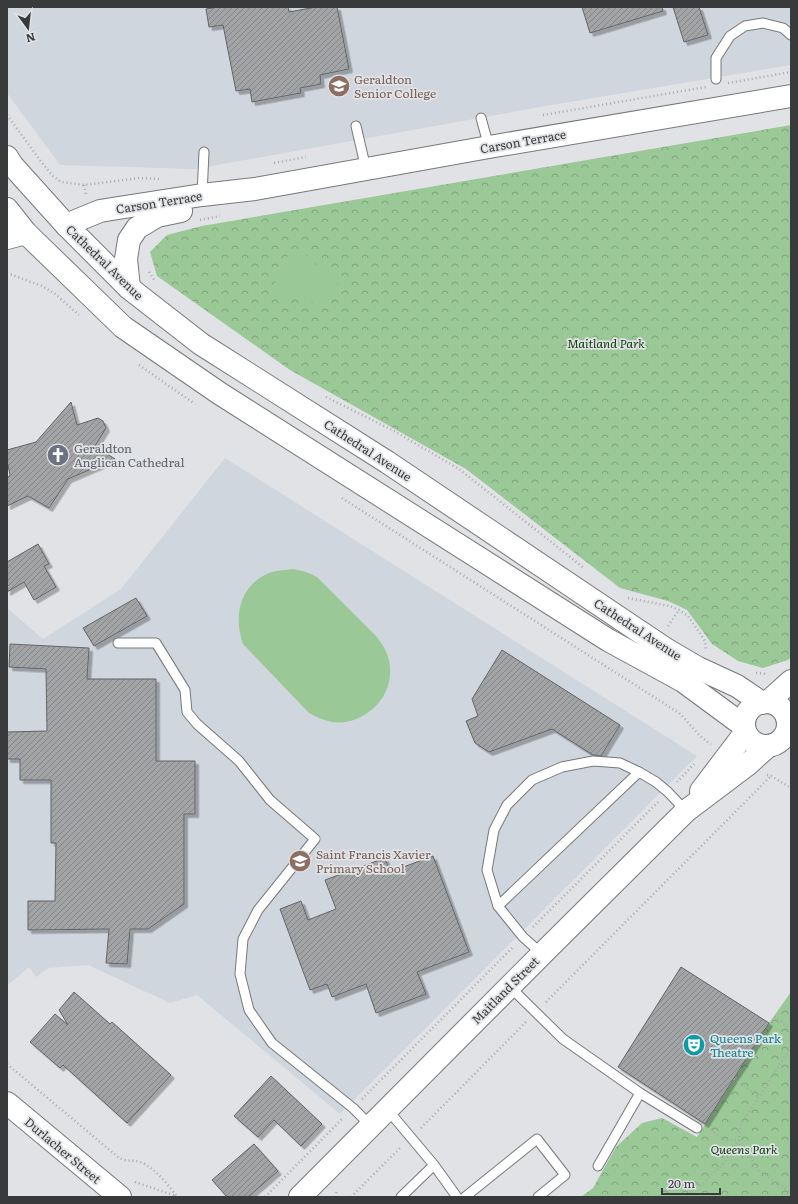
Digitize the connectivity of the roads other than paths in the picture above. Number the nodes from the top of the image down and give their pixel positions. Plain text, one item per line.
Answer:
1 (791, 35) edge
2 (716, 79) dead end
3 (791, 96) edge
4 (481, 118) dead end
5 (356, 126) dead end
6 (490, 147) junction
7 (204, 152) dead end
8 (7, 157) edge
9 (366, 169) junction
10 (255, 189) junction
11 (202, 195) junction
12 (7, 209) edge
13 (66, 226) junction
14 (16, 235) edge
15 (129, 288) junction
16 (123, 327) junction
17 (238, 368) junction
18 (219, 393) junction
19 (118, 643) dead end
20 (791, 681) edge
21 (765, 702) junction
22 (789, 720) edge
23 (745, 730) junction
24 (778, 749) edge
25 (639, 772) junction
26 (686, 811) junction
27 (498, 906) junction
28 (542, 954) junction
29 (509, 986) junction
30 (640, 1093) junction
31 (7, 1103) edge
32 (387, 1109) junction
33 (371, 1126) junction
34 (697, 1128) road end
35 (434, 1164) junction
36 (598, 1166) dead end
37 (326, 1171) junction
38 (120, 1197) edge
39 (300, 1197) edge
40 (315, 1197) edge
41 (401, 1197) edge
42 (457, 1197) edge
43 (465, 1197) edge
44 (538, 1197) edge

1 - 2 lane
3 - 6 main road, Carson Terrace
4 - 6 lane
5 - 9 lane
6 - 9 main road, Carson Terrace
7 - 11 lane
8 - 13 main road, Cathedral Avenue
9 - 10 main road, Carson Terrace
10 - 11 main road, Carson Terrace
10 - 15 main road, Carson Terrace
11 - 13 main road, Carson Terrace
12 - 14 main road, Cathedral Avenue
13 - 15 main road, Cathedral Avenue
13 - 16 main road
14 - 16 main road, Cathedral Avenue
15 - 17 main road, Cathedral Avenue
16 - 18 main road, Cathedral Avenue
17 - 18 main road
17 - 21 main road, Cathedral Avenue
18 - 23 main road, Cathedral Avenue
19 - 33 lane
20 - 21 main road
21 - 22 main road
21 - 23 main road
22 - 24 main road
23 - 24 main road
23 - 26 main road, Maitland Street
24 - 26 main road, Maitland Street
25 - 26 lane
25 - 27 lane
25 - 27 lane
26 - 28 main road, Maitland Street
27 - 28 lane
28 - 29 main road, Maitland Street
29 - 30 lane
29 - 32 main road, Maitland Street
30 - 34 lane
30 - 36 lane
31 - 38 main road, Durlacher Street
32 - 33 main road, Maitland Street
32 - 35 lane
33 - 37 main road, Maitland Street
35 - 41 lane
35 - 42 lane
37 - 39 main road, Maitland Street
37 - 40 main road, Maitland Street
43 - 44 lane

